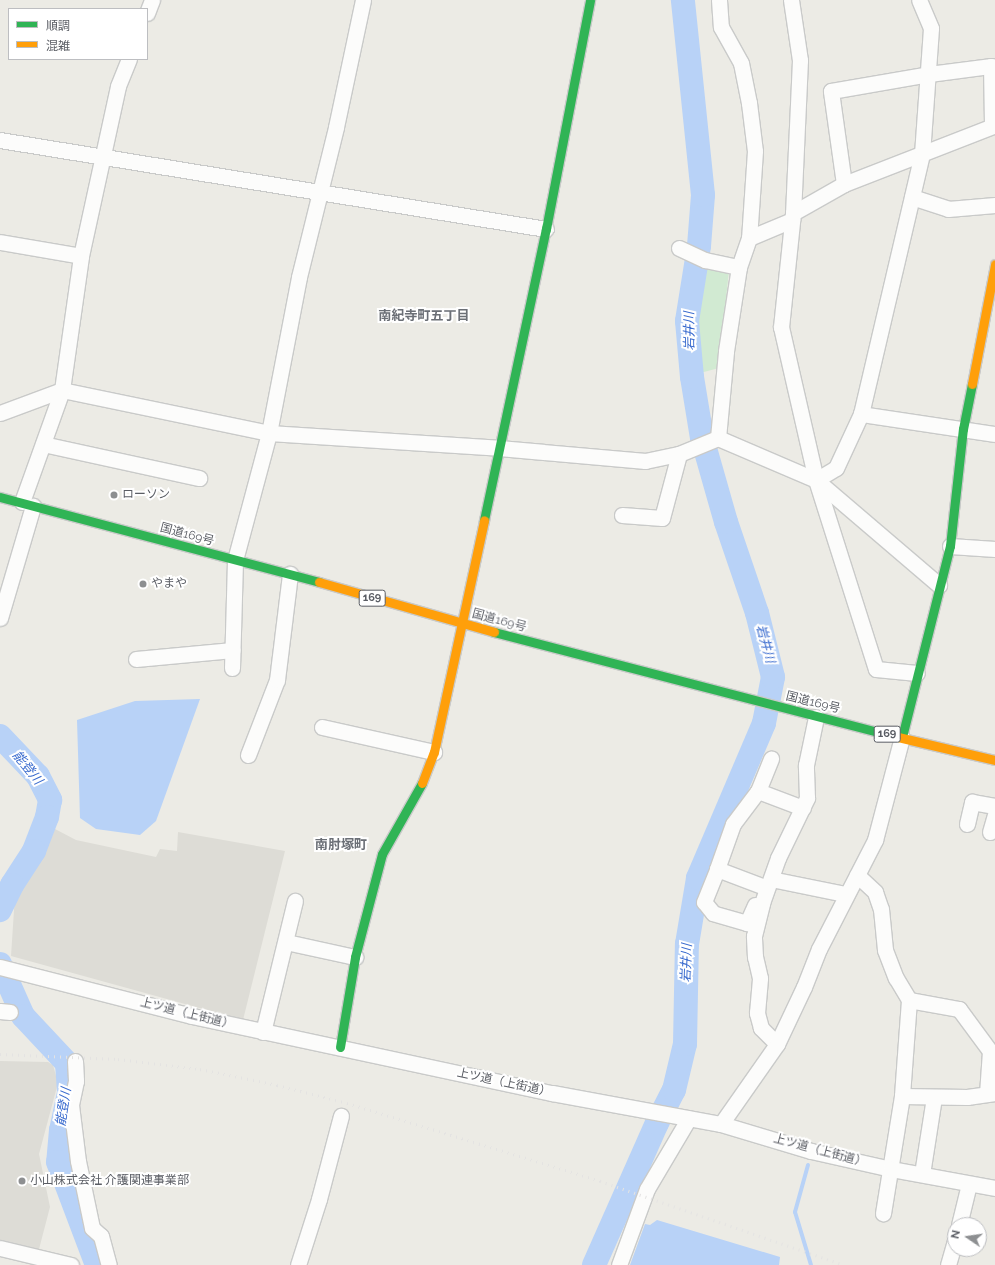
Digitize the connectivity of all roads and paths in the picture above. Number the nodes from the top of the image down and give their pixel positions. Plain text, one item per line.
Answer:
1 (152, 0) edge
2 (363, 0) edge
3 (590, 0) edge
4 (719, 0) edge
5 (791, 0) edge
6 (919, 0) edge
7 (148, 10) edge
8 (129, 60) edge
9 (929, 74) junction
10 (994, 125) edge
11 (0, 140) edge
12 (922, 154) junction
13 (102, 156) junction
14 (844, 184) junction
15 (320, 192) junction
16 (912, 197) junction
17 (995, 204) edge
18 (792, 216) junction
19 (546, 229) junction
20 (749, 238) junction
21 (0, 242) edge
22 (679, 248) dead end
23 (81, 256) junction
24 (995, 265) edge
25 (739, 267) junction
26 (62, 390) junction
27 (0, 413) edge
28 (861, 414) junction
29 (963, 429) junction
30 (269, 433) junction
31 (995, 434) edge
32 (714, 440) junction
33 (43, 444) junction
34 (499, 448) junction
35 (683, 452) junction
36 (199, 478) dead end
37 (816, 480) junction
38 (0, 497) edge
39 (27, 504) junction
40 (622, 515) dead end
41 (950, 546) junction
42 (995, 549) edge
43 (234, 560) junction
44 (290, 574) junction
45 (939, 585) junction
46 (0, 618) edge
47 (463, 624) junction
48 (232, 650) junction
49 (136, 659) dead end
50 (232, 668) dead end
51 (917, 673) junction
52 (816, 717) junction
53 (322, 728) dead end
54 (902, 737) junction
55 (434, 752) junction
56 (248, 755) dead end
57 (771, 758) dead end
58 (995, 760) edge
59 (758, 791) junction
60 (995, 806) edge
61 (803, 808) junction
62 (995, 815) edge
63 (967, 824) dead end
64 (990, 832) dead end
65 (717, 870) junction
66 (857, 875) junction
67 (769, 883) junction
68 (845, 894) junction
69 (295, 901) dead end
70 (762, 902) junction
71 (286, 942) junction
72 (355, 957) junction
73 (7, 968) edge
74 (909, 1000) junction
75 (263, 1032) junction
76 (777, 1044) junction
77 (340, 1047) junction
78 (993, 1050) edge
79 (75, 1061) dead end
80 (991, 1093) edge
81 (902, 1096) junction
82 (934, 1097) junction
83 (341, 1116) dead end
84 (689, 1118) junction
85 (721, 1124) junction
86 (892, 1169) junction
87 (922, 1174) junction
88 (969, 1184) junction
89 (995, 1188) edge
90 (883, 1213) dead end
91 (961, 1217) edge
92 (0, 1248) edge
93 (23, 1259) edge
94 (71, 1265) edge
95 (109, 1265) edge
96 (298, 1265) edge
97 (619, 1265) edge

1 - 7 street
2 - 15 street
3 - 19 main road
4 - 20 street
5 - 18 street
6 - 9 street
8 - 13 street
9 - 10 street
9 - 12 street
9 - 14 street
10 - 12 street
11 - 13 street
12 - 14 street
12 - 16 street
13 - 15 street
13 - 23 street
14 - 18 street
15 - 19 street
15 - 30 street
16 - 17 street
16 - 28 street
18 - 20 street
18 - 37 street
19 - 34 main road
20 - 25 street
21 - 23 street
22 - 25 street
23 - 26 street
24 - 29 main road
25 - 32 street
26 - 27 street
26 - 30 street
26 - 33 street
28 - 29 street
28 - 37 street
29 - 31 street
29 - 41 main road
30 - 34 street
30 - 43 street
32 - 35 street
32 - 37 street
33 - 36 street
33 - 39 street
34 - 35 street
34 - 47 main road
35 - 40 street
37 - 45 street
37 - 51 street
38 - 39 main road, 国道169号 / 169
39 - 43 main road, 国道169号 / 169
39 - 46 street
41 - 42 street
41 - 45 main road
43 - 44 main road, 国道169号 / 169
43 - 48 street
44 - 47 main road, 国道169号 / 169
44 - 56 street
45 - 51 main road
47 - 52 main road, 国道169号 / 169
47 - 55 main road
48 - 49 street
48 - 50 street
51 - 54 main road
52 - 54 main road, 国道169号 / 169
52 - 61 street
53 - 55 street
54 - 58 main road, 国道169号 / 169
54 - 66 street
55 - 72 main road
57 - 59 street
59 - 61 street
59 - 65 street
60 - 63 street
61 - 67 street
62 - 64 street
65 - 67 street
65 - 70 street
66 - 68 street
66 - 74 street
67 - 68 street
67 - 70 street
68 - 76 street
69 - 71 street
70 - 76 street
71 - 72 street
71 - 75 street
72 - 77 main road
73 - 75 street, 上ツ道（上街道）
74 - 78 street
74 - 81 street
75 - 77 street, 上ツ道（上街道）
76 - 85 street
77 - 84 street, 上ツ道（上街道）
78 - 80 street
79 - 95 street
80 - 82 street
81 - 82 street
81 - 86 street
82 - 87 street
83 - 96 street
84 - 85 street, 上ツ道（上街道）
84 - 97 street
85 - 86 street, 上ツ道（上街道）
86 - 87 street, 上ツ道（上街道）
86 - 90 street
87 - 88 street, 上ツ道（上街道）
88 - 89 street, 上ツ道（上街道）
88 - 91 street
92 - 93 street
93 - 94 street

